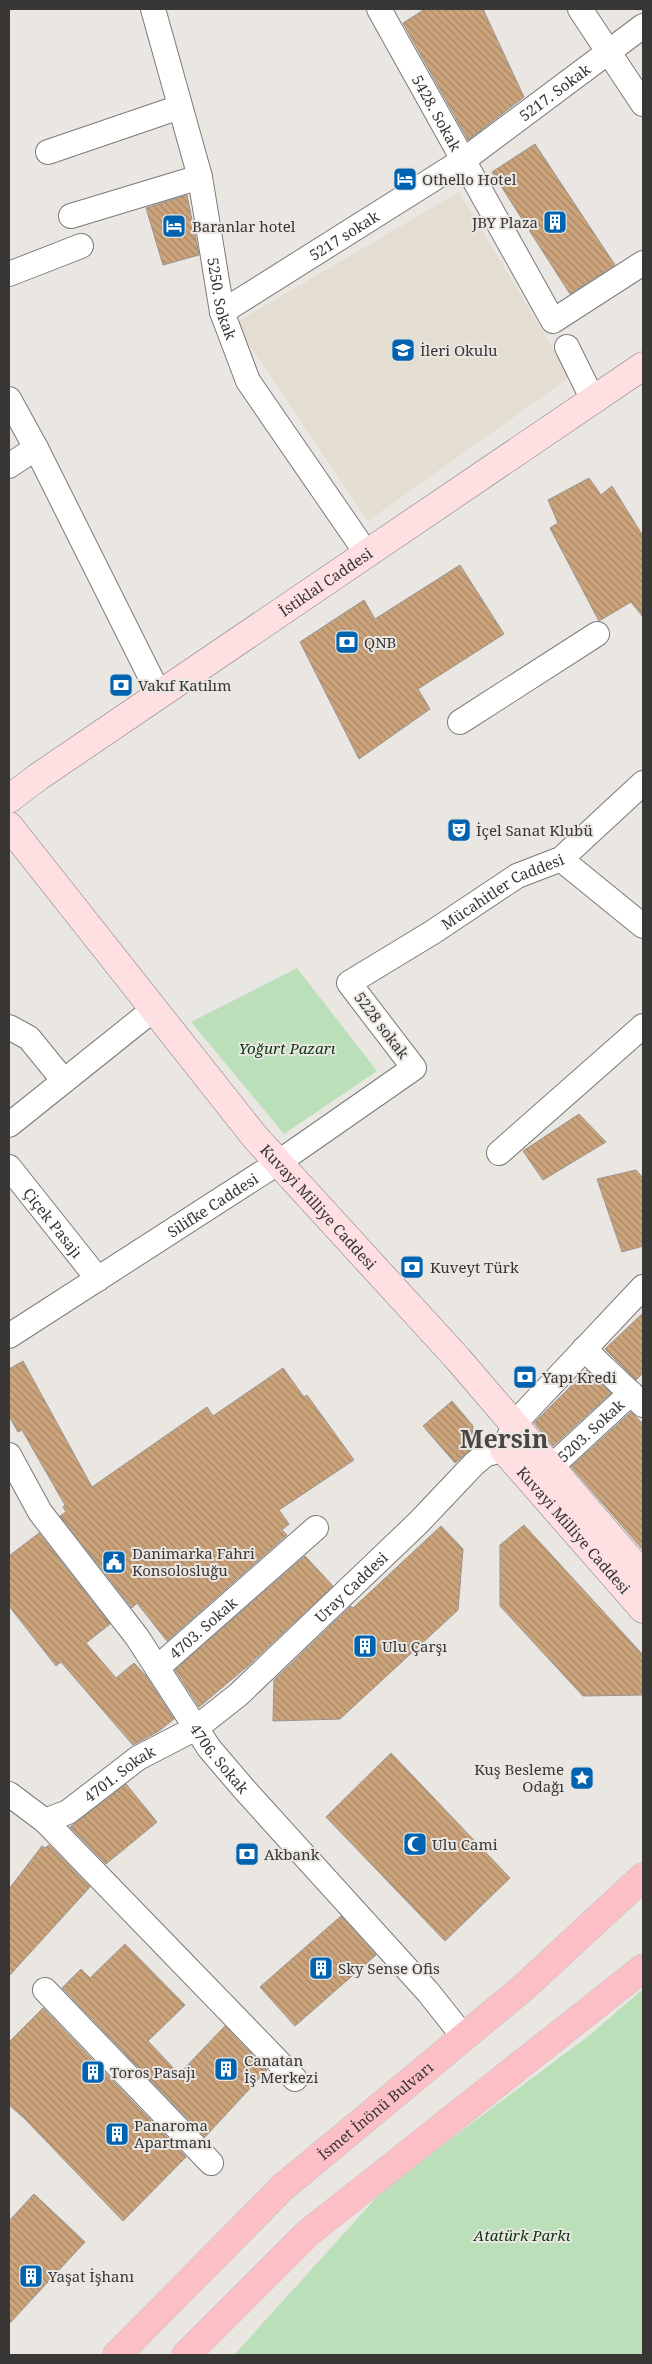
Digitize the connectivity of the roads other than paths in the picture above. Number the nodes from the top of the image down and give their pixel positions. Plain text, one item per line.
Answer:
1 (152, 9) edge
2 (379, 9) edge
3 (580, 9) edge
4 (643, 26) edge
5 (609, 52) junction
6 (643, 104) edge
7 (180, 107) junction
8 (48, 152) dead end
9 (465, 160) junction
10 (200, 178) junction
11 (71, 216) dead end
12 (81, 246) dead end
13 (643, 263) edge
14 (9, 274) edge
15 (222, 312) junction
16 (568, 347) dead end
17 (643, 366) edge
18 (9, 399) edge
19 (593, 400) junction
20 (36, 448) junction
21 (9, 466) edge
22 (367, 554) junction
23 (598, 634) dead end
24 (159, 694) junction
25 (460, 722) dead end
26 (643, 783) edge
27 (9, 799) edge
28 (9, 826) edge
29 (563, 858) junction
30 (643, 926) edge
31 (349, 983) joint
32 (154, 1010) junction
33 (643, 1026) edge
34 (9, 1027) edge
35 (414, 1068) joint
36 (64, 1081) junction
37 (9, 1125) edge
38 (499, 1153) dead end
39 (279, 1162) junction
40 (9, 1167) edge
41 (98, 1279) junction
42 (643, 1287) edge
43 (9, 1336) edge
44 (584, 1349) junction
45 (639, 1399) edge
46 (514, 1424) junction
47 (504, 1450) junction
48 (9, 1455) edge
49 (551, 1467) junction
50 (316, 1528) dead end
51 (643, 1574) edge
52 (643, 1609) edge
53 (157, 1668) junction
54 (196, 1728) junction
55 (9, 1794) edge
56 (45, 1821) junction
57 (643, 1877) edge
58 (643, 1968) edge
59 (45, 1990) dead end
60 (463, 2036) junction
61 (295, 2079) dead end
62 (211, 2162) dead end
63 (117, 2355) edge
64 (186, 2355) edge

1 - 7 street, 5250. Sokak
2 - 9 street, 5428. Sokak
3 - 5 street
4 - 5 street, 5217. Sokak
5 - 6 street
5 - 9 street, 5217. Sokak
7 - 8 street
7 - 10 street, 5250. Sokak
9 - 13 street, 5428. Sokak
9 - 15 street, 5217 sokak
10 - 11 street
10 - 15 street, 5250. Sokak
12 - 14 street
15 - 22 street, 5250. Sokak
16 - 19 street
17 - 19 street, İstiklal Caddesi
18 - 20 street
19 - 22 street, İstiklal Caddesi
20 - 21 street
20 - 24 street
22 - 24 street, İstiklal Caddesi
23 - 25 street
24 - 27 street, İstiklal Caddesi
26 - 29 street, Mücahitler Caddesi
28 - 32 street, Kuvayi Milliye Caddesi
29 - 30 street
29 - 31 street, Mücahitler Caddesi
31 - 35 street, 5228 sokak
32 - 36 street
32 - 39 street, Kuvayi Milliye Caddesi
33 - 38 street
34 - 36 street
35 - 39 street, Silifke Caddesi
36 - 37 street
39 - 41 street, Silifke Caddesi
39 - 46 street, Kuvayi Milliye Caddesi
40 - 41 street, Çiçek Pasajı
41 - 43 street, Silifke Caddesi
42 - 44 street
44 - 45 street
44 - 46 street
45 - 49 street, 5203. Sokak
46 - 47 street
46 - 49 street, Kuvayi Milliye Caddesi
47 - 52 street, Kuvayi Milliye Caddesi
47 - 54 street, Uray Caddesi
48 - 53 street, 4706. Sokak
49 - 51 street, Kuvayi Milliye Caddesi
50 - 53 street, 4703. Sokak
53 - 54 street, 4706. Sokak
54 - 56 street, 4701. Sokak
54 - 60 street, 4706. Sokak
55 - 56 street
56 - 61 street
57 - 60 main road, İsmet İnönü Bulvarı
58 - 64 main road
59 - 62 street
60 - 63 main road, İsmet İnönü Bulvarı

